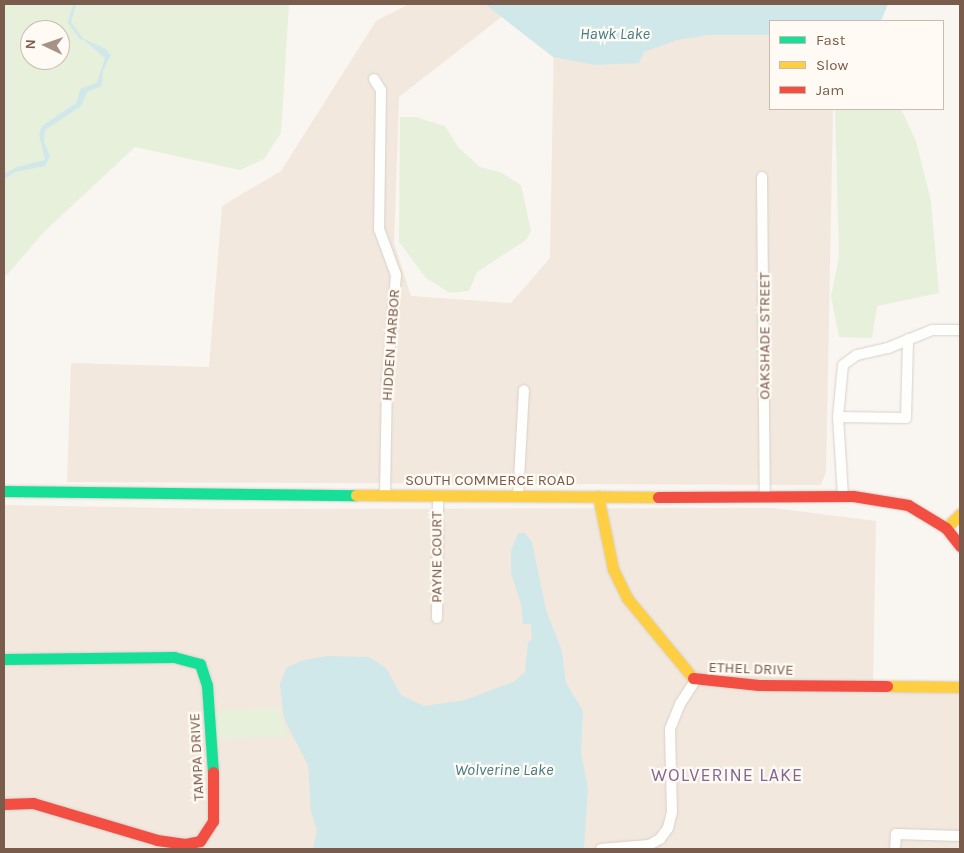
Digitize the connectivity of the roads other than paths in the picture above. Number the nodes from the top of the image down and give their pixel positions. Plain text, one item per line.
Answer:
1 (374, 79) dead end
2 (762, 177) dead end
3 (960, 330) edge
4 (908, 339) junction
5 (524, 390) dead end
6 (838, 417) junction
7 (4, 491) edge
8 (765, 495) junction
9 (385, 496) junction
10 (438, 496) junction
11 (598, 496) junction
12 (843, 496) junction
13 (518, 497) junction
14 (960, 514) edge
15 (946, 528) junction
16 (960, 546) edge
17 (437, 618) dead end
18 (4, 658) edge
19 (695, 681) junction
20 (960, 687) edge
21 (4, 804) edge
22 (960, 836) edge
23 (601, 849) edge
24 (895, 849) edge

1 - 9 street, HIDDEN HARBOR
2 - 8 street, OAKSHADE STREET
3 - 4 street
4 - 6 street
4 - 6 street
5 - 13 street
6 - 12 street
7 - 9 street, SOUTH COMMERCE ROAD
8 - 11 street, SOUTH COMMERCE ROAD
8 - 12 street, SOUTH COMMERCE ROAD
9 - 10 street, SOUTH COMMERCE ROAD
10 - 13 street, SOUTH COMMERCE ROAD
10 - 17 street, PAYNE COURT
11 - 13 street, SOUTH COMMERCE ROAD
11 - 19 street, ETHEL DRIVE
12 - 15 street, SOUTH COMMERCE ROAD
14 - 15 street
15 - 16 street, SOUTH COMMERCE ROAD
18 - 21 street, TAMPA DRIVE
19 - 20 street, ETHEL DRIVE
19 - 23 street
22 - 24 street

